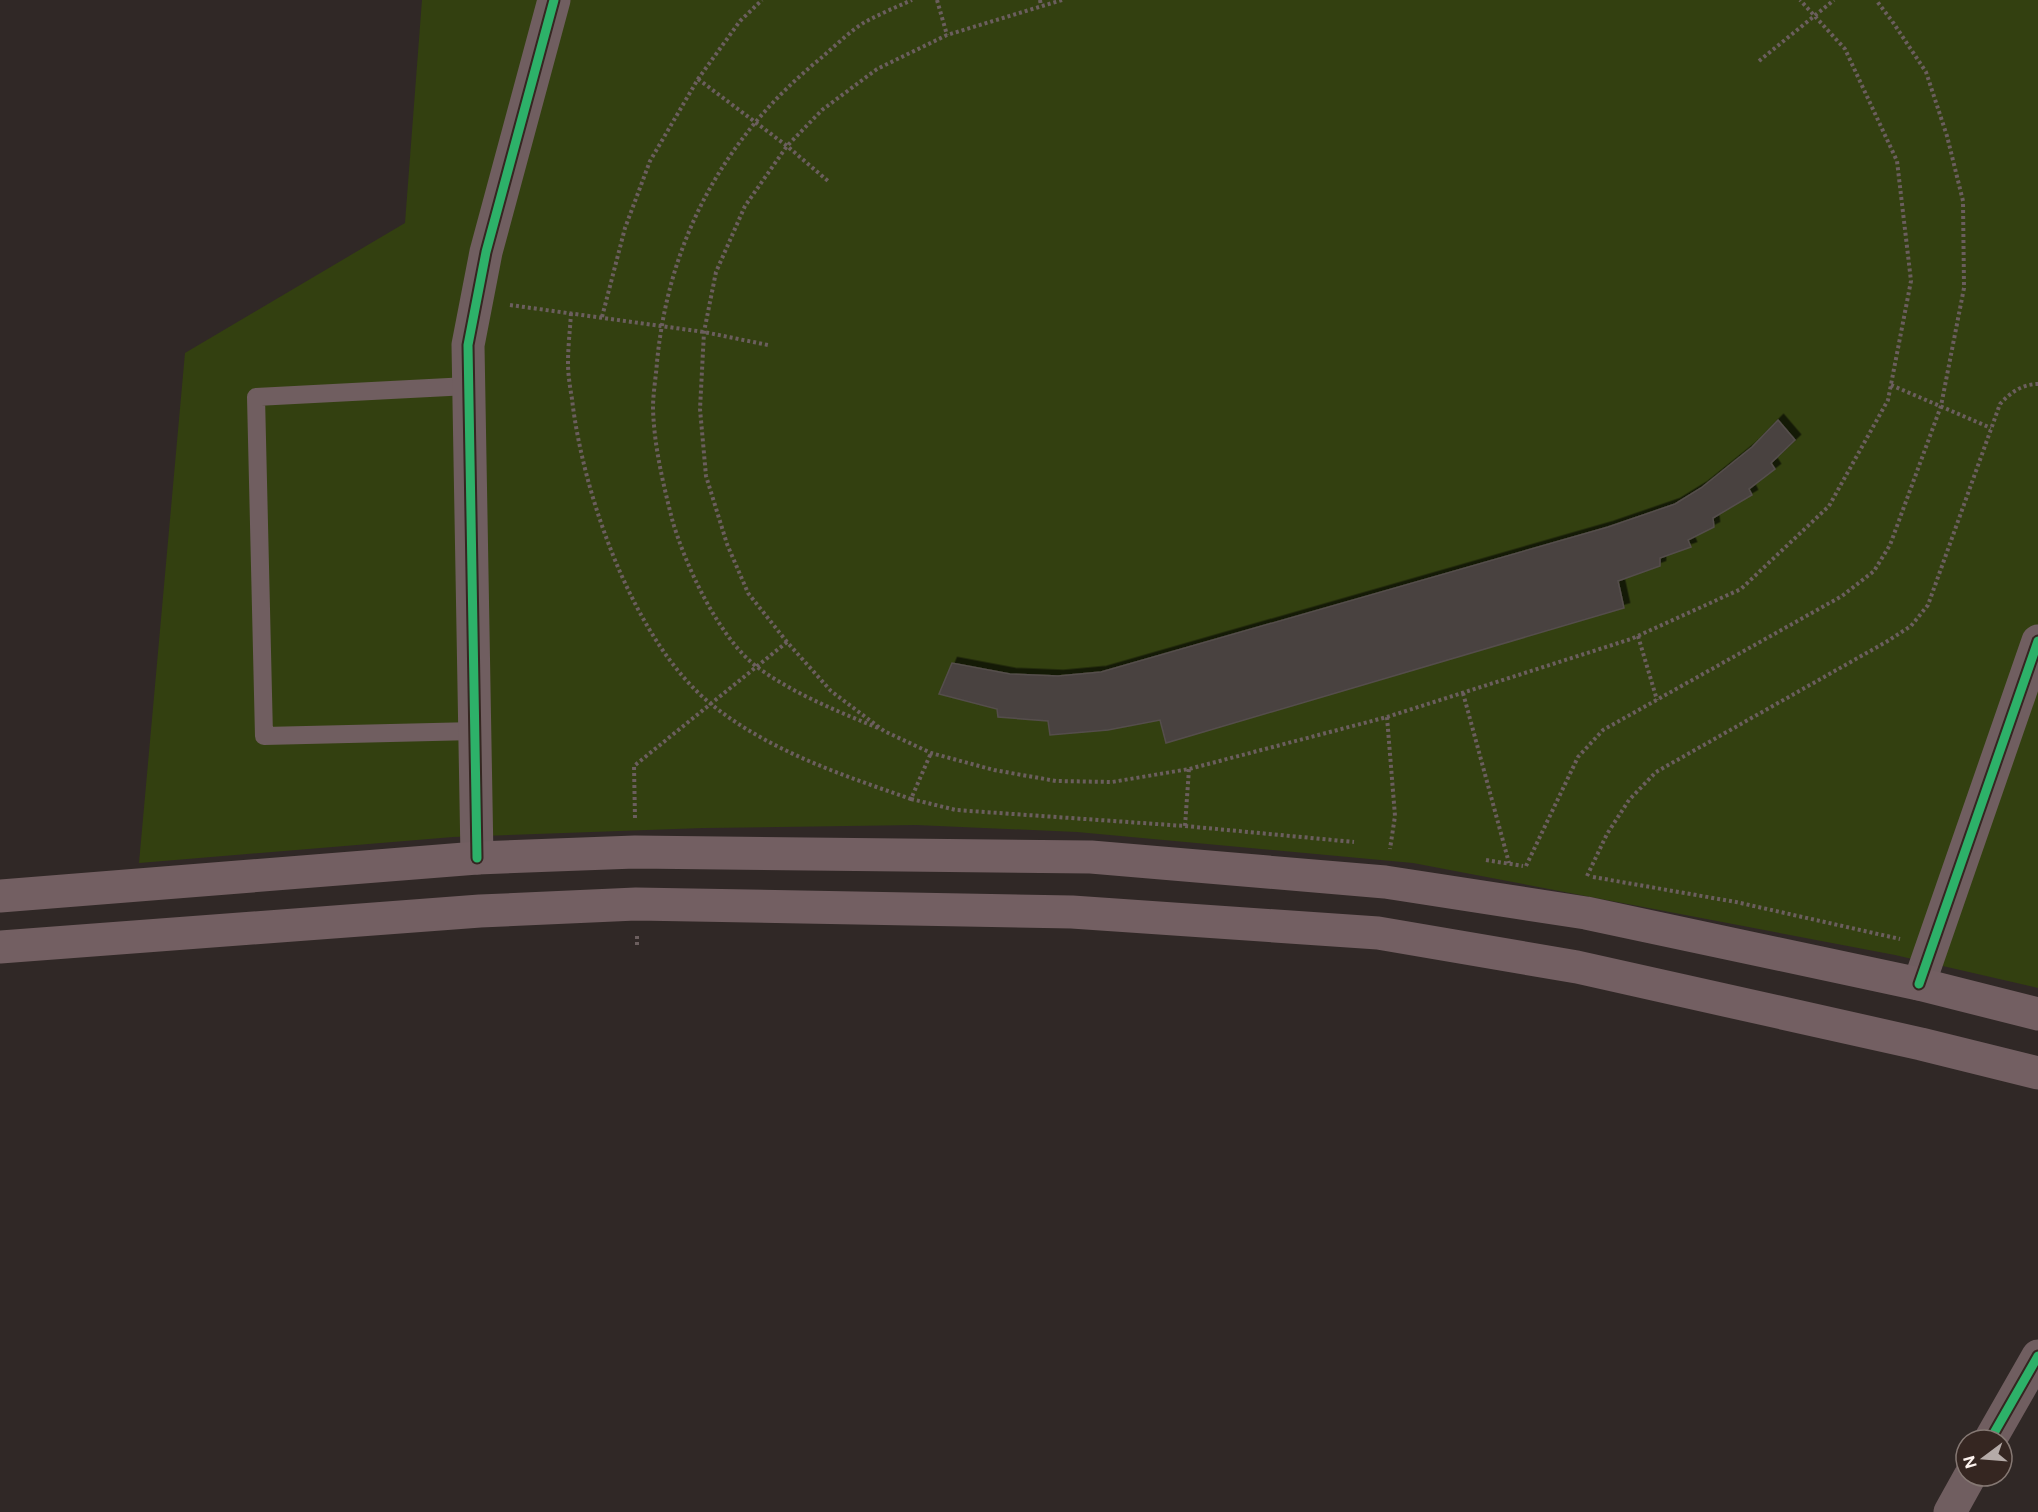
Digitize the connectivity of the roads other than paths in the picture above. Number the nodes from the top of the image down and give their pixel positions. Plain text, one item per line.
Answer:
1 (554, 0) edge
2 (468, 386) junction
3 (2038, 641) edge
4 (475, 731) junction
5 (477, 858) junction
6 (0, 896) edge
7 (0, 946) edge
8 (1919, 984) junction
9 (2038, 1014) edge
10 (2038, 1073) edge
11 (2038, 1356) edge
12 (1997, 1428) edge
13 (1963, 1488) edge
14 (1950, 1512) edge

1 - 2 street
2 - 4 street
2 - 4 lane
3 - 8 street
4 - 5 street
5 - 6 main road
5 - 8 main road
7 - 10 main road
8 - 9 main road
11 - 12 street
13 - 14 street

